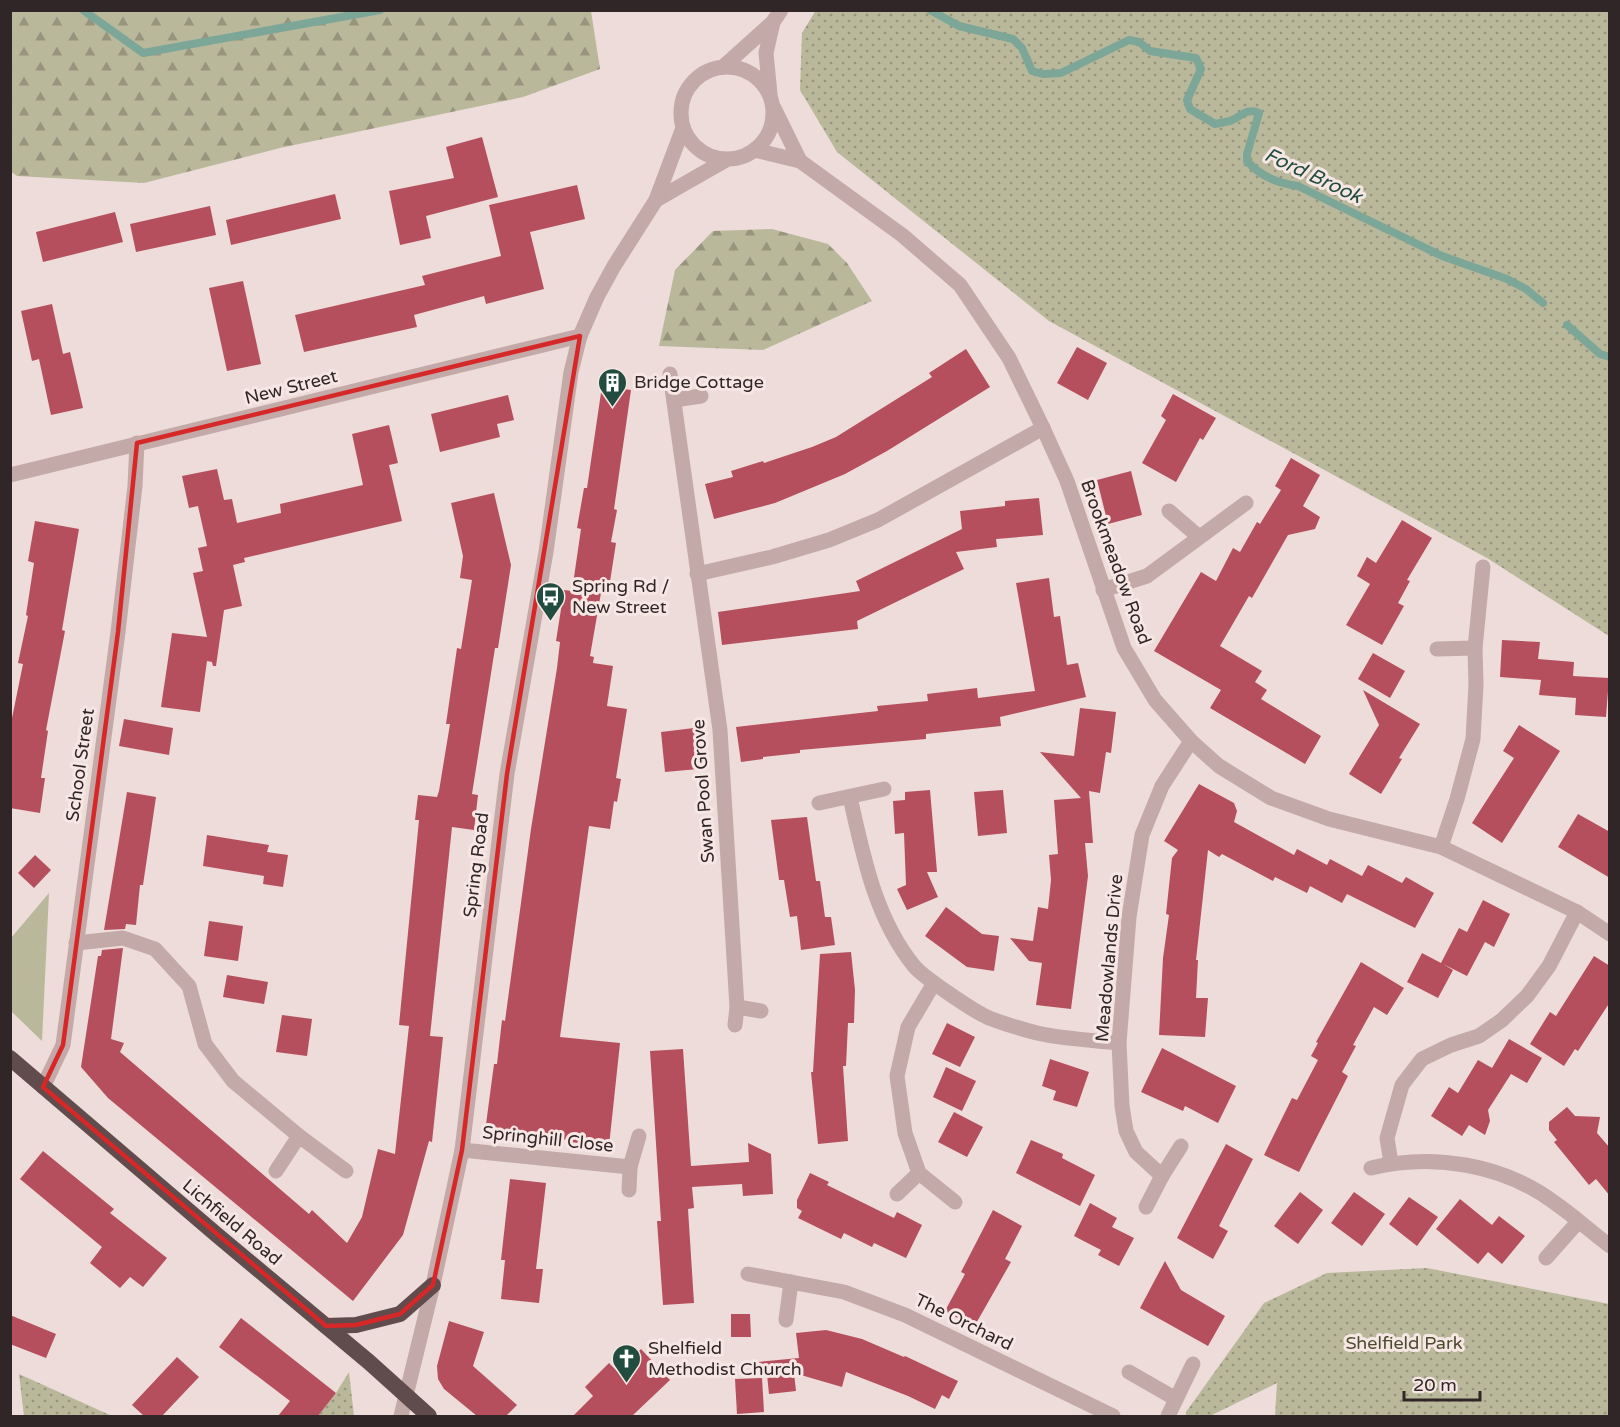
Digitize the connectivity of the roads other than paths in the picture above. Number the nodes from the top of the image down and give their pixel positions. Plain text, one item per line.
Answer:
1 (777, 16) edge
2 (724, 66) junction
3 (772, 101) junction
4 (682, 128) junction
5 (755, 150) junction
6 (726, 160) junction
7 (800, 162) junction
8 (656, 200) junction
9 (580, 336) junction
10 (670, 374) dead end
11 (701, 396) dead end
12 (674, 400) junction
13 (1044, 428) junction
14 (137, 443) junction
15 (10, 475) edge
16 (1246, 503) dead end
17 (1169, 512) dead end
18 (1199, 537) junction
19 (1483, 567) dead end
20 (697, 574) junction
21 (1103, 590) junction
22 (1475, 648) junction
23 (1437, 649) dead end
24 (1191, 741) junction
25 (884, 789) dead end
26 (850, 796) junction
27 (819, 803) dead end
28 (1441, 847) junction
29 (1577, 912) junction
30 (1610, 934) edge
31 (76, 943) junction
32 (934, 983) junction
33 (737, 1007) junction
34 (761, 1011) dead end
35 (735, 1025) dead end
36 (1119, 1043) junction
37 (10, 1059) edge
38 (43, 1087) junction
39 (299, 1136) junction
40 (639, 1136) dead end
41 (1181, 1146) dead end
42 (462, 1150) junction
43 (1391, 1163) junction
44 (630, 1167) junction
45 (1371, 1168) dead end
46 (276, 1171) dead end
47 (346, 1171) dead end
48 (919, 1173) junction
49 (1162, 1176) junction
50 (628, 1190) dead end
51 (897, 1194) dead end
52 (955, 1202) dead end
53 (1146, 1208) dead end
54 (1578, 1222) junction
55 (1610, 1246) edge
56 (1546, 1258) dead end
57 (748, 1274) dead end
58 (791, 1282) junction
59 (433, 1285) junction
60 (786, 1320) dead end
61 (326, 1326) junction
62 (1193, 1364) dead end
63 (1129, 1372) dead end
64 (406, 1397) junction
65 (1176, 1399) junction
66 (401, 1416) edge
67 (429, 1416) edge
68 (1113, 1416) edge
69 (1168, 1416) edge

1 - 2 street
1 - 3 street
2 - 3 street
2 - 4 street
3 - 5 street
3 - 7 street, Brookmeadow Road
4 - 6 street
4 - 8 street, Spring Road
5 - 6 street
5 - 7 street, Brookmeadow Road
6 - 8 street
7 - 13 street, Brookmeadow Road
8 - 9 street, Spring Road
9 - 14 street, New Street
9 - 42 street, Spring Road
10 - 12 street, Swan Pool Grove
11 - 12 street
12 - 20 street, Swan Pool Grove
13 - 20 street
13 - 21 street, Brookmeadow Road
14 - 15 street, New Street
14 - 31 street, School Street
16 - 18 street
17 - 18 street
18 - 21 street
19 - 22 street
20 - 33 street, Swan Pool Grove
21 - 24 street, Brookmeadow Road
22 - 23 street
22 - 28 street
24 - 28 street, Brookmeadow Road
24 - 36 street, Meadowlands Drive
25 - 26 street
26 - 27 street
26 - 32 street
28 - 29 street, Brookmeadow Road
29 - 30 street, Brookmeadow Road
29 - 43 street
31 - 38 street, School Street
31 - 39 street
32 - 36 street
32 - 48 street
33 - 34 street
33 - 35 street, Swan Pool Grove
36 - 49 street, Meadowlands Drive
37 - 38 highway, Lichfield Road
38 - 61 highway, Lichfield Road
39 - 46 street
39 - 47 street
40 - 44 street, Springhill Close
41 - 49 street
42 - 44 street, Springhill Close
42 - 59 street, Spring Road
43 - 45 street
43 - 54 street
44 - 50 street, Springhill Close
48 - 51 street
48 - 52 street
49 - 53 street
54 - 55 street
54 - 56 street
57 - 58 street, The Orchard
58 - 60 street
58 - 68 street, The Orchard
59 - 61 highway
59 - 64 street, Spring Road
61 - 64 highway, Lichfield Road
62 - 65 street
63 - 65 street
64 - 66 street, Spring Road
64 - 67 highway, Lichfield Road
65 - 69 street

